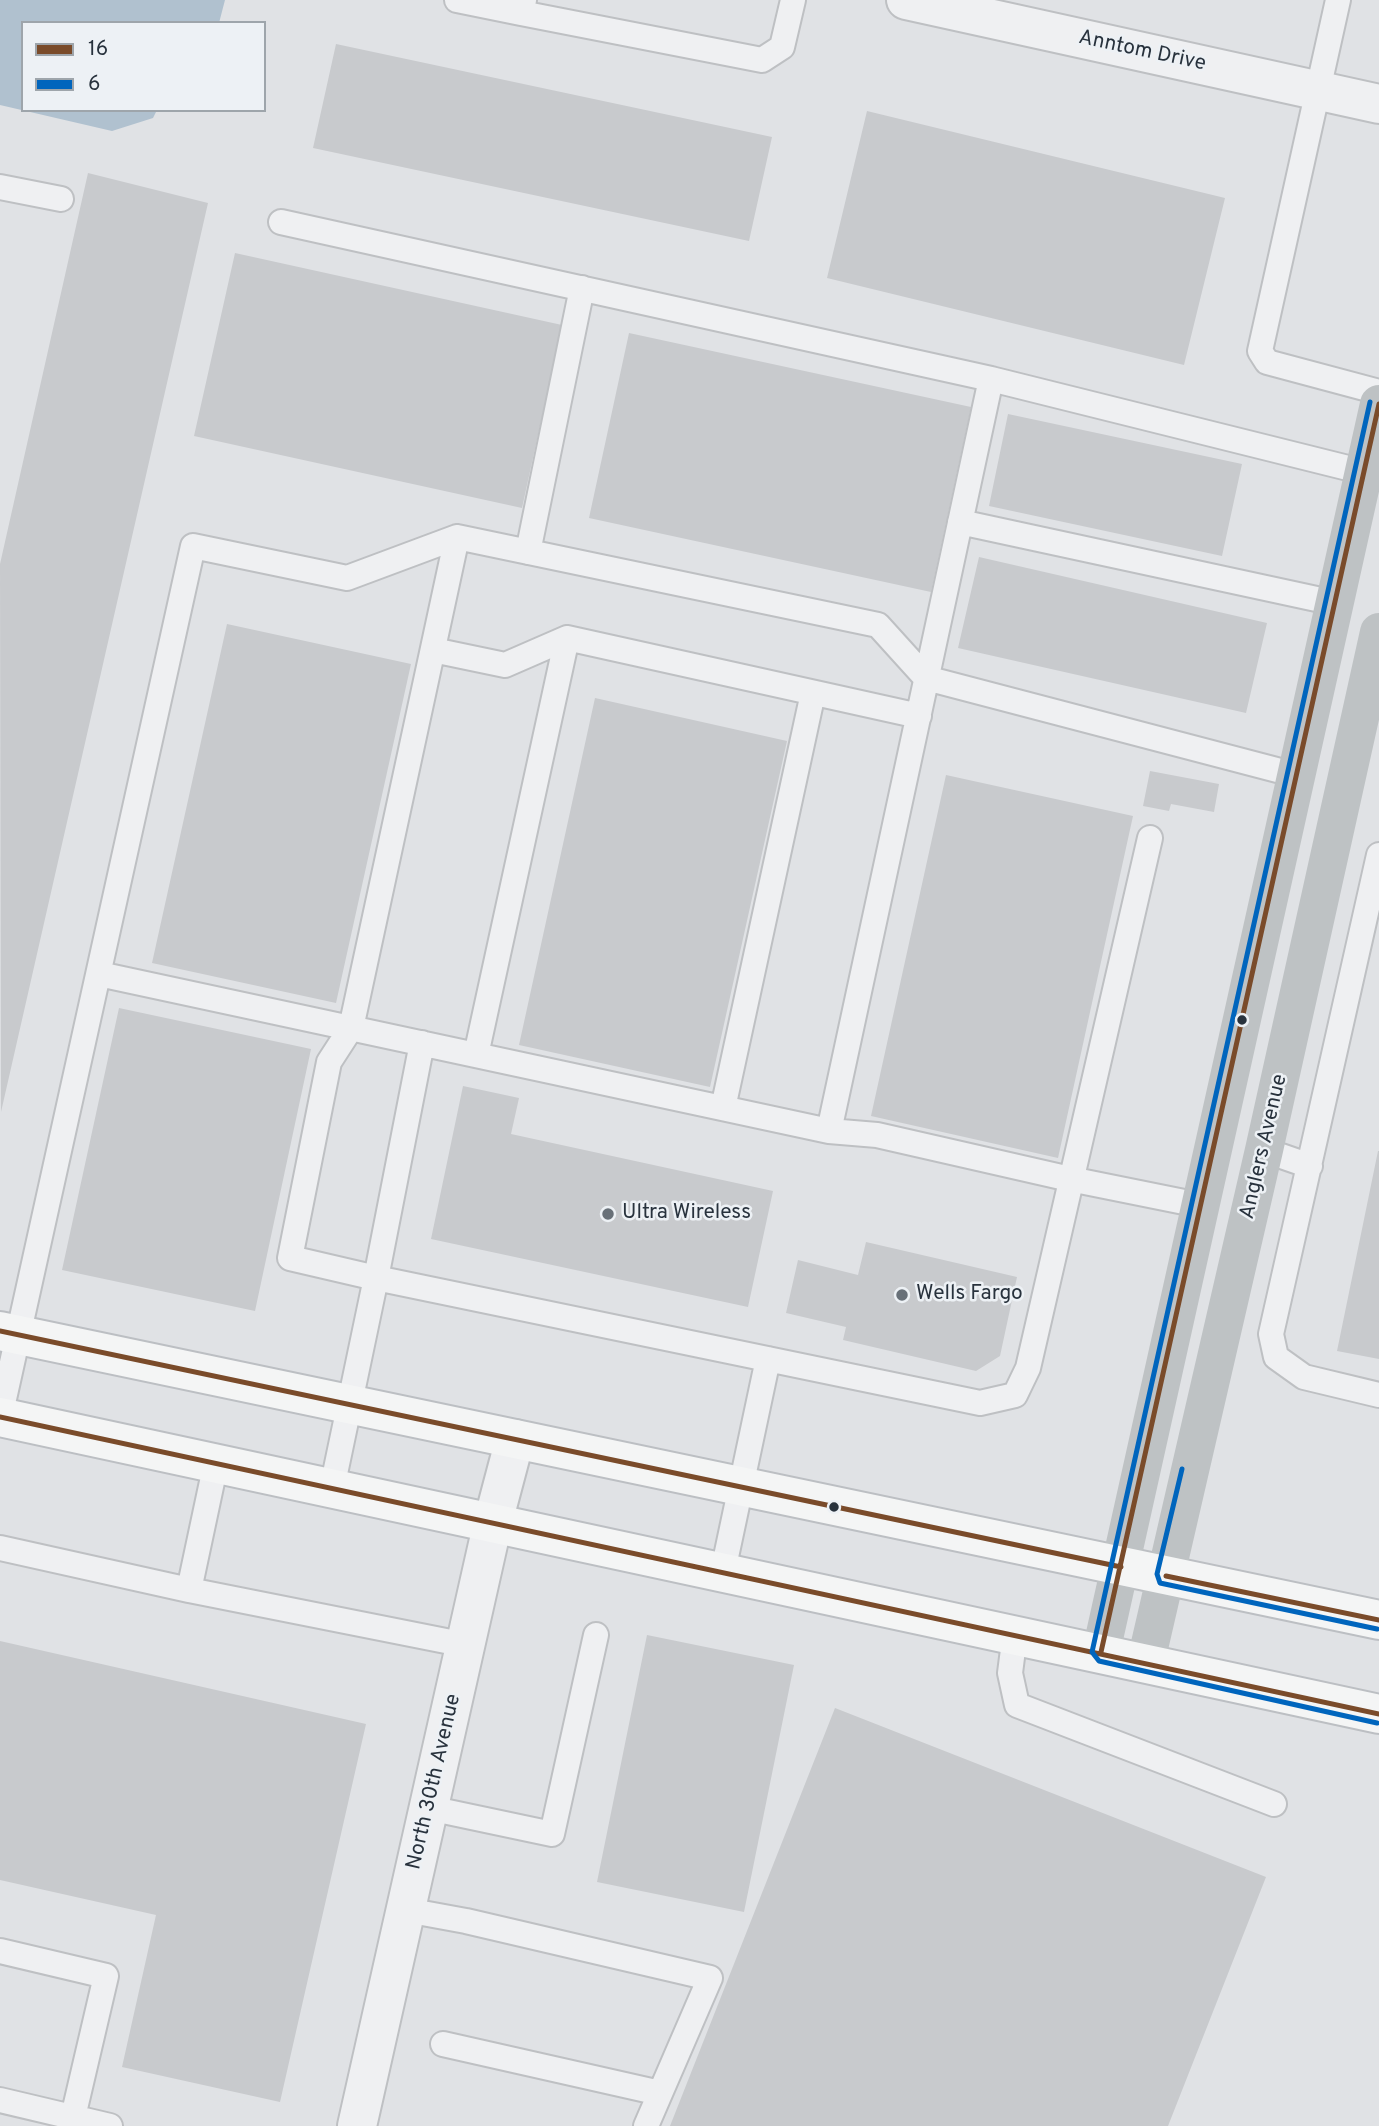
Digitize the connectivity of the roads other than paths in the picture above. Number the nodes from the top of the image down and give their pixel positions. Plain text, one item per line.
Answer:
1 (457, 0) edge
2 (793, 0) edge
3 (906, 0) edge
4 (1338, 0) edge
5 (523, 7) edge
6 (1316, 91) junction
7 (1379, 104) edge
8 (0, 187) edge
9 (61, 199) dead end
10 (282, 222) dead end
11 (582, 288) junction
12 (991, 379) junction
13 (1379, 392) edge
14 (1379, 404) edge
15 (1371, 479) edge
16 (960, 522) junction
17 (457, 537) junction
18 (528, 552) junction
19 (1335, 603) junction
20 (1379, 632) edge
21 (567, 638) junction
22 (433, 650) junction
23 (926, 678) junction
24 (813, 693) junction
25 (919, 716) junction
26 (1296, 775) junction
27 (1150, 838) dead end
28 (1379, 855) edge
29 (99, 974) junction
30 (351, 1028) junction
31 (422, 1043) junction
32 (476, 1055) junction
33 (723, 1108) junction
34 (829, 1131) junction
35 (1264, 1150) junction
36 (1310, 1166) junction
37 (1070, 1180) junction
38 (1199, 1205) junction
39 (376, 1278) junction
40 (9, 1333) edge
41 (768, 1359) junction
42 (1379, 1395) edge
43 (350, 1404) junction
44 (0, 1417) edge
45 (515, 1439) junction
46 (216, 1463) junction
47 (741, 1486) junction
48 (332, 1488) junction
49 (493, 1522) junction
50 (0, 1548) edge
51 (1121, 1567) junction
52 (723, 1571) junction
53 (1166, 1576) junction
54 (189, 1590) junction
55 (1379, 1620) edge
56 (1015, 1634) junction
57 (596, 1635) dead end
58 (466, 1645) junction
59 (1101, 1652) junction
60 (1146, 1661) junction
61 (1379, 1714) edge
62 (1274, 1804) dead end
63 (429, 1808) junction
64 (406, 1910) junction
65 (0, 1951) edge
66 (443, 2044) dead end
67 (660, 2093) junction
68 (0, 2100) edge
69 (73, 2117) junction
70 (110, 2126) edge
71 (357, 2126) edge
72 (646, 2126) edge

1 - 5 lane
2 - 5 lane
3 - 6 street, Anntom Drive
4 - 6 lane
6 - 7 street, Anntom Drive
6 - 13 lane
8 - 9 lane
10 - 11 lane
11 - 12 lane
11 - 18 lane
12 - 15 lane
12 - 16 lane
14 - 15 street
15 - 19 street
16 - 19 lane
16 - 23 lane
17 - 18 lane
17 - 22 lane
17 - 29 lane
18 - 23 lane
19 - 26 street
20 - 35 street, Anglers Avenue
21 - 22 lane
21 - 24 lane
21 - 32 lane
22 - 30 lane
23 - 25 lane
23 - 26 lane
24 - 25 lane
24 - 33 lane
25 - 34 lane
26 - 38 street
27 - 37 lane
28 - 36 lane
29 - 30 lane
29 - 40 lane
30 - 31 lane
30 - 39 lane
31 - 32 lane
31 - 39 lane
32 - 33 lane
33 - 34 lane
34 - 37 lane
35 - 36 lane
35 - 53 street, Anglers Avenue
36 - 42 lane
37 - 38 lane
37 - 41 lane
38 - 51 street
39 - 41 lane
39 - 43 lane
40 - 43 main road
40 - 44 lane
41 - 47 lane
43 - 45 main road
43 - 48 lane
44 - 46 main road
45 - 47 main road
45 - 49 street, North 30th Avenue
46 - 48 main road
46 - 54 lane
47 - 51 main road
47 - 52 lane
48 - 49 main road
49 - 52 main road
49 - 58 street, North 30th Avenue
50 - 54 lane
51 - 53 main road
51 - 59 street
52 - 56 main road
53 - 55 main road
53 - 60 street, Anglers Avenue
54 - 58 lane
56 - 59 main road
56 - 62 lane
57 - 63 lane
58 - 63 street, North 30th Avenue
59 - 60 main road
60 - 61 main road
63 - 64 street, North 30th Avenue
64 - 67 lane
64 - 71 street, North 30th Avenue
65 - 69 lane
66 - 67 lane
67 - 72 lane
68 - 69 lane
69 - 70 lane

